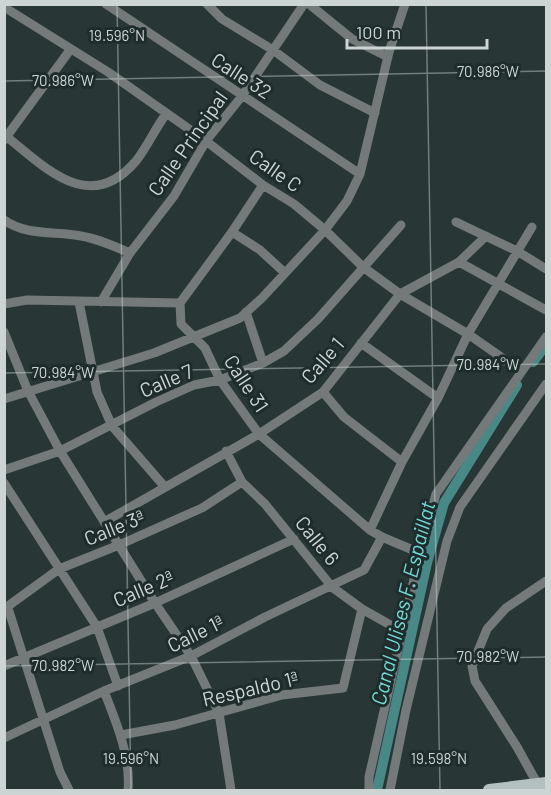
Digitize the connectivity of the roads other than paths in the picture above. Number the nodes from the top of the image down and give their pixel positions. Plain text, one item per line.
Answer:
1 (106, 4) edge
2 (207, 4) edge
3 (304, 4) edge
4 (309, 4) edge
5 (405, 4) edge
6 (7, 9) edge
7 (4, 22) edge
8 (70, 50) junction
9 (273, 50) junction
10 (388, 57) junction
11 (242, 96) junction
12 (375, 113) junction
13 (166, 114) junction
14 (6, 138) edge
15 (206, 141) junction
16 (360, 174) junction
17 (263, 185) junction
18 (4, 220) edge
19 (456, 222) dead end
20 (401, 225) dead end
21 (532, 227) dead end
22 (325, 230) junction
23 (232, 232) junction
24 (486, 236) junction
25 (517, 251) junction
26 (130, 253) junction
27 (459, 262) junction
28 (363, 267) junction
29 (546, 269) edge
30 (285, 273) junction
31 (499, 282) junction
32 (400, 294) junction
33 (79, 302) junction
34 (100, 302) junction
35 (180, 303) junction
36 (4, 304) edge
37 (546, 310) edge
38 (246, 312) junction
39 (4, 332) edge
40 (468, 334) junction
41 (193, 336) junction
42 (546, 337) edge
43 (361, 343) junction
44 (263, 363) junction
45 (521, 371) junction
46 (94, 372) junction
47 (220, 380) junction
48 (546, 384) edge
49 (28, 391) junction
50 (323, 392) junction
51 (438, 398) junction
52 (4, 399) edge
53 (112, 426) junction
54 (259, 434) junction
55 (60, 451) junction
56 (226, 451) junction
57 (402, 462) junction
58 (4, 470) edge
59 (242, 482) junction
60 (4, 483) edge
61 (164, 486) junction
62 (104, 522) junction
63 (370, 530) junction
64 (382, 537) junction
65 (294, 539) junction
66 (118, 545) junction
67 (420, 553) junction
68 (59, 568) junction
69 (546, 581) edge
70 (332, 587) junction
71 (155, 603) junction
72 (6, 608) edge
73 (362, 609) junction
74 (97, 627) junction
75 (401, 631) junction
76 (191, 656) junction
77 (23, 658) junction
78 (4, 666) edge
79 (118, 686) junction
80 (104, 691) junction
81 (219, 712) junction
82 (45, 719) junction
83 (121, 735) junction
84 (4, 738) edge
85 (541, 785) edge
86 (69, 790) edge
87 (128, 790) edge
88 (231, 790) edge
89 (369, 790) edge
90 (390, 790) edge
91 (489, 790) edge

1 - 11 street, Calle 32
2 - 9 street
3 - 9 street, Calle Principal
4 - 10 street
5 - 10 street
6 - 7 street
6 - 8 street, Calle C
8 - 13 street, Calle C
8 - 14 street
9 - 11 street, Calle Principal
9 - 12 street
10 - 12 street
11 - 15 street, Calle Principal
11 - 16 street, Calle 32
12 - 16 street
13 - 14 street
13 - 15 street, Calle C
15 - 17 street, Calle C
15 - 26 street, Calle Principal
16 - 22 street
17 - 22 street, Calle C
17 - 23 street
18 - 26 street
19 - 24 street
20 - 28 street, Calle 7
21 - 25 street
22 - 28 street, Calle C
22 - 30 street
23 - 30 street
23 - 35 street
24 - 25 street
24 - 27 street, Calle 1
25 - 29 street
25 - 31 street
26 - 34 street, Calle Principal
27 - 31 street
27 - 32 street, Calle 1
28 - 32 street, Calle C
28 - 44 street, Calle 7
30 - 38 street
31 - 37 street
31 - 40 street
32 - 40 street, Calle C
32 - 43 street, Calle 1
33 - 34 street
33 - 36 street
33 - 46 street
34 - 35 street
35 - 41 street, Calle 31
38 - 41 street
38 - 44 street
39 - 49 street
40 - 45 street, Calle C
40 - 51 street
41 - 46 street
41 - 47 street, Calle 31
42 - 45 street
43 - 50 street, Calle 1
43 - 51 street
44 - 47 street, Calle 7
45 - 67 street
46 - 49 street
46 - 53 street
47 - 53 street, Calle 7
47 - 54 street, Calle 31
48 - 90 street
49 - 52 street
49 - 55 street
50 - 54 street, Calle 1
50 - 57 street
51 - 57 street
53 - 55 street, Calle 7
53 - 61 street
54 - 56 street, Calle 1
54 - 63 street, Calle 31
55 - 58 street, Calle 7
55 - 62 street
56 - 59 street, Calle 6
56 - 61 street, Calle 1
57 - 63 street
59 - 65 street, Calle 6
59 - 66 street, Calle 3ª
60 - 68 street
61 - 62 street, Calle 1
62 - 66 street
63 - 64 street, Calle 31
64 - 67 street, Calle 31
64 - 70 street, Calle 1ª
65 - 70 street, Calle 6
65 - 71 street, Calle 2ª
66 - 68 street, Calle 3ª
66 - 71 street
67 - 75 street
68 - 72 street, Calle 3ª
68 - 74 street
69 - 85 street
70 - 73 street, Calle 6
70 - 76 street, Calle 1ª
71 - 74 street, Calle 2ª
71 - 76 street
72 - 77 street
73 - 75 street, Calle 6
73 - 81 street, Respaldo 1ª
74 - 77 street, Calle 2ª
74 - 79 street
75 - 89 street
76 - 79 street, Calle 1ª
76 - 81 street
77 - 78 street, Calle 2ª
77 - 82 street
79 - 80 street, Calle 1ª
80 - 82 street, Calle 1ª
80 - 83 street
81 - 83 street, Respaldo 1ª
81 - 88 street
82 - 84 street, Calle 1ª
82 - 86 street
83 - 87 street
85 - 91 main road

